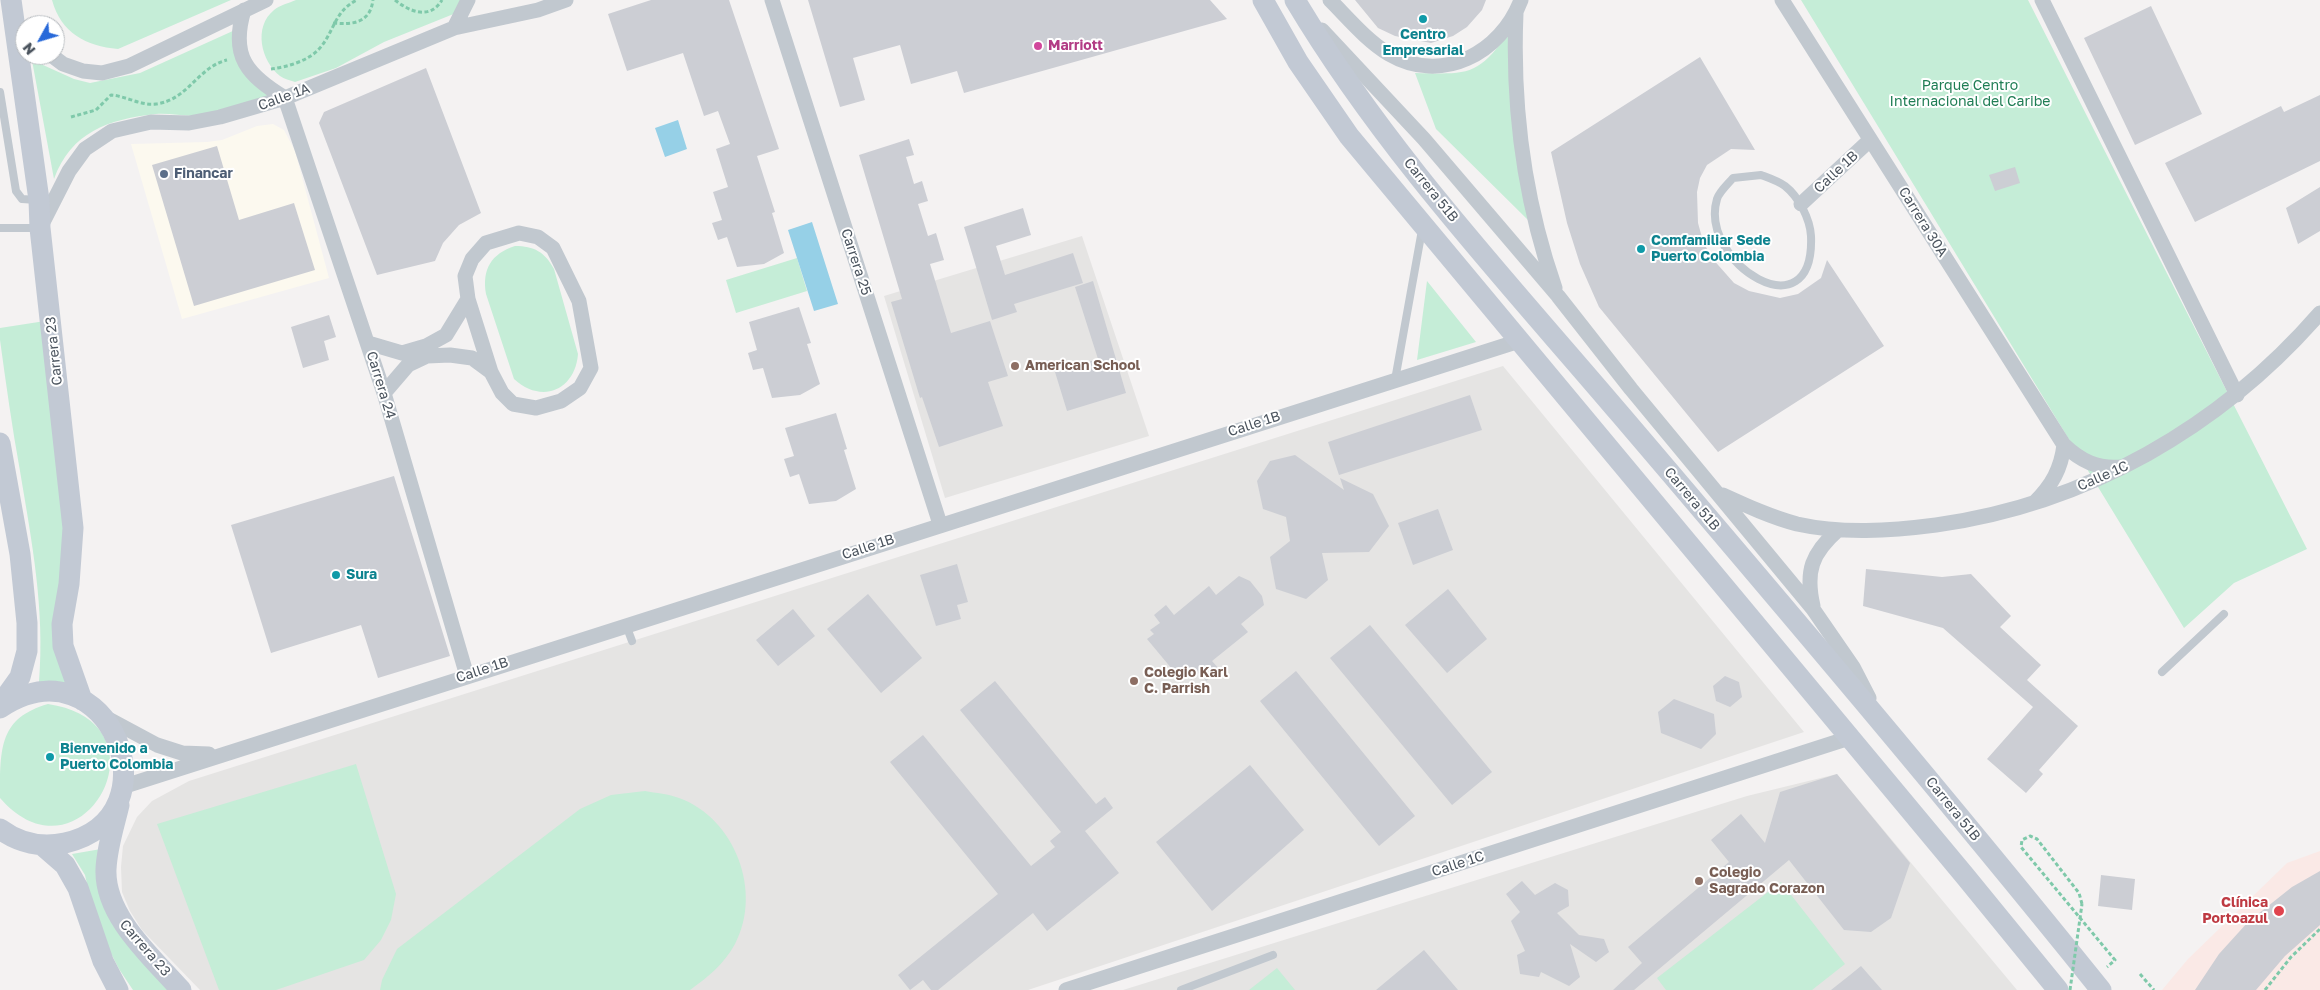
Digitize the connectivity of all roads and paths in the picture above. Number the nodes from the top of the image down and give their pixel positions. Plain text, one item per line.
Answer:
1 (11, 0) edge
2 (266, 0) edge
3 (357, 0) edge
4 (373, 0) edge
5 (395, 0) edge
6 (442, 0) edge
7 (468, 0) edge
8 (566, 0) edge
9 (772, 0) edge
10 (1247, 0) edge
11 (1263, 0) edge
12 (1330, 0) edge
13 (1782, 0) edge
14 (2042, 0) edge
15 (1296, 1) edge
16 (0, 6) edge
17 (1519, 7) edge
18 (244, 10) junction
19 (21, 15) edge
20 (333, 23) junction
21 (454, 28) junction
22 (1298, 62) junction
23 (65, 65) edge
24 (249, 71) junction
25 (0, 92) edge
26 (285, 98) junction
27 (71, 117) dead end
28 (1870, 140) junction
29 (39, 200) junction
30 (1801, 204) junction
31 (1423, 226) junction
32 (0, 228) edge
33 (40, 228) junction
34 (1558, 296) junction
35 (468, 299) junction
36 (2320, 313) edge
37 (1520, 341) junction
38 (368, 343) junction
39 (491, 372) junction
40 (1395, 380) junction
41 (384, 393) junction
42 (2237, 395) junction
43 (0, 443) edge
44 (2064, 445) junction
45 (2125, 467) junction
46 (1719, 494) junction
47 (2033, 504) junction
48 (940, 524) junction
49 (1838, 530) junction
50 (1813, 609) junction
51 (2224, 614) dead end
52 (626, 625) junction
53 (632, 641) dead end
54 (2162, 672) dead end
55 (467, 676) junction
56 (82, 700) junction
57 (0, 707) edge
58 (102, 715) junction
59 (1880, 719) junction
60 (1849, 738) junction
61 (218, 755) junction
62 (122, 787) junction
63 (0, 829) edge
64 (42, 845) junction
65 (2320, 930) edge
66 (1273, 955) dead end
67 (2140, 974) dead end
68 (2097, 985) edge
69 (118, 990) edge
70 (181, 990) edge
71 (1066, 990) edge
72 (1181, 990) edge
73 (2058, 990) edge
74 (2070, 990) edge
75 (2154, 990) edge
76 (2265, 990) edge

1 - 16 lane
1 - 19 street
1 - 29 main road, Carrera 23
2 - 18 street
3 - 20 path
4 - 20 path
5 - 6 path
7 - 21 street
8 - 21 street, Calle 1A
9 - 48 street, Carrera 25
10 - 22 main road
11 - 22 main road, Carrera 51B
12 - 17 street
13 - 28 street, Carrera 30A
14 - 42 street
15 - 34 street
15 - 59 main road, Carrera 51B
17 - 34 street
18 - 23 street
18 - 24 street
20 - 24 path
21 - 26 street, Calle 1A
22 - 31 main road, Carrera 51B
24 - 26 street
24 - 27 path
25 - 29 lane
26 - 33 street, Calle 1A
26 - 38 street, Carrera 24
28 - 30 street, Calle 1B
28 - 44 street, Carrera 30A
29 - 33 main road, Carrera 23
30 - 30 lane
31 - 37 main road, Carrera 51B
31 - 40 lane
32 - 33 lane
33 - 56 main road, Carrera 23
34 - 46 street
35 - 38 street
35 - 39 street
35 - 39 street
36 - 42 street, Calle 1C
37 - 40 street, Calle 1B
37 - 60 main road, Carrera 51B
38 - 41 street, Carrera 24
39 - 41 street
40 - 48 street, Calle 1B
41 - 55 street, Carrera 24
42 - 45 street, Calle 1C
43 - 57 main road
44 - 45 street, Carrera 30A
44 - 47 street
45 - 47 street, Calle 1C
46 - 49 street, Calle 1C
46 - 50 street
47 - 49 street, Calle 1C
48 - 52 street, Calle 1B
49 - 50 street
50 - 59 street
51 - 54 lane
52 - 53 lane
52 - 55 street, Calle 1B
55 - 61 street, Calle 1B
56 - 57 main road
56 - 58 main road
58 - 61 street, Calle 1B
58 - 62 main road
59 - 68 main road, Carrera 51B
60 - 71 street, Calle 1C
60 - 73 main road, Carrera 51B
61 - 62 street, Calle 1B
62 - 64 main road
62 - 70 main road, Carrera 23
63 - 64 main road
64 - 69 main road
65 - 76 path
66 - 72 lane
67 - 75 path
68 - 74 path, bridge

